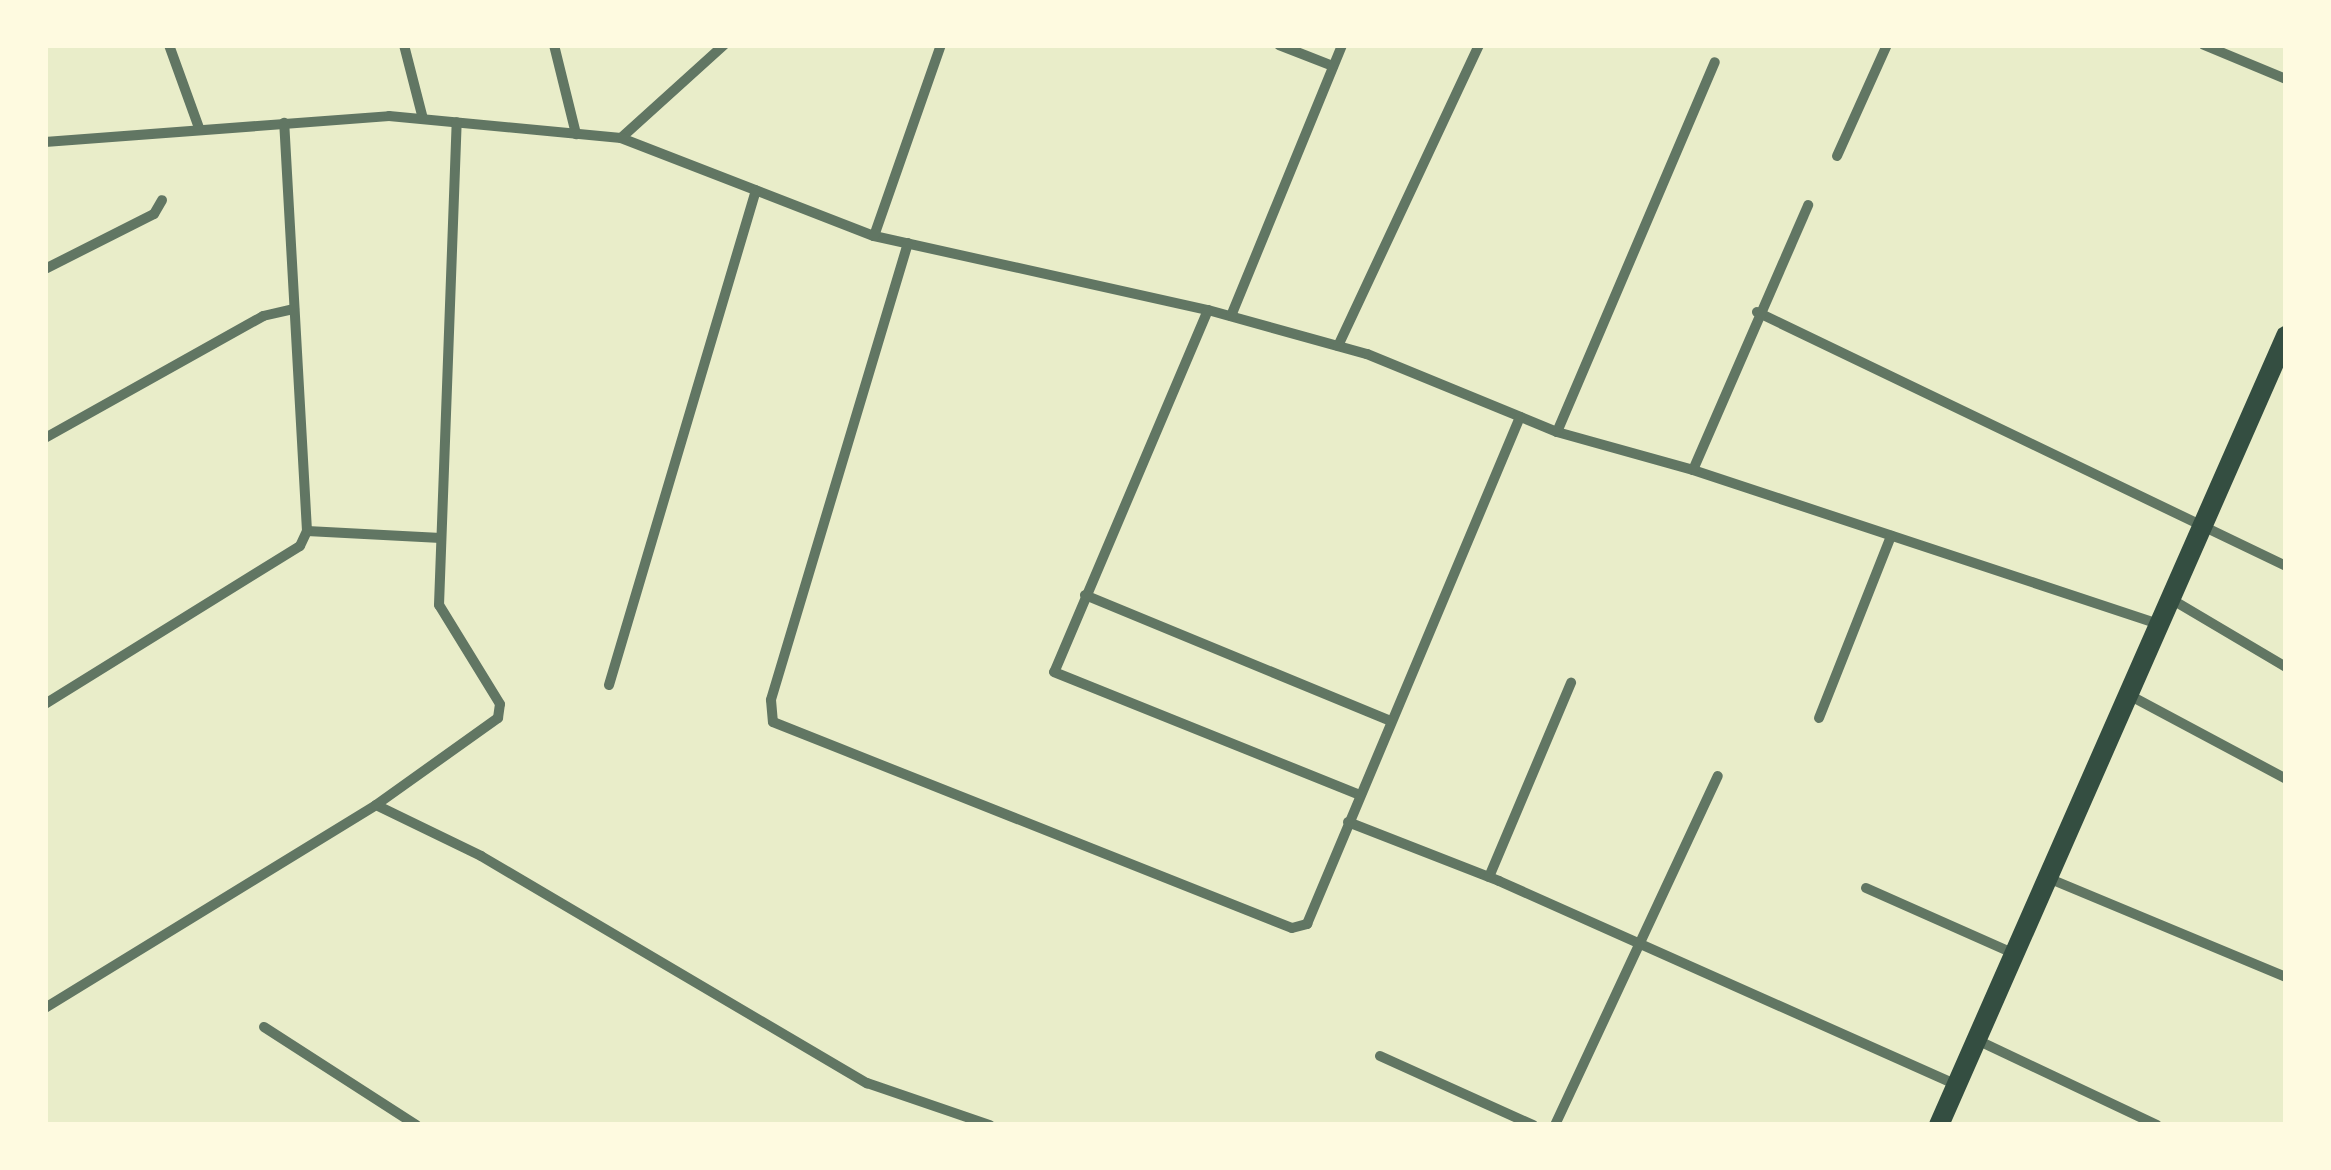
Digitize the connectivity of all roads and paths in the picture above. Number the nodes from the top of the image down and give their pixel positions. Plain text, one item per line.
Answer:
1 (169, 45) edge
2 (404, 45) edge
3 (554, 45) edge
4 (724, 45) edge
5 (941, 45) edge
6 (1279, 45) edge
7 (1342, 45) edge
8 (1479, 45) edge
9 (1887, 45) edge
10 (2204, 45) edge
11 (1715, 62) dead end
12 (1333, 66) junction
13 (2286, 78) edge
14 (422, 119) junction
15 (284, 122) junction
16 (457, 122) junction
17 (199, 128) junction
18 (576, 134) junction
19 (621, 138) junction
20 (45, 142) edge
21 (1837, 156) dead end
22 (756, 190) junction
23 (162, 200) dead end
24 (1808, 205) dead end
25 (874, 236) junction
26 (908, 243) junction
27 (45, 270) edge
28 (294, 309) junction
29 (1208, 310) junction
30 (1757, 312) junction
31 (1231, 316) junction
32 (2286, 336) edge
33 (1338, 346) junction
34 (1520, 417) junction
35 (1557, 432) junction
36 (45, 438) edge
37 (1692, 470) junction
38 (2203, 524) junction
39 (307, 531) junction
40 (1891, 536) junction
41 (441, 538) junction
42 (2286, 566) edge
43 (1085, 595) junction
44 (2171, 598) junction
45 (2159, 624) junction
46 (2286, 667) edge
47 (1571, 684) dead end
48 (610, 685) dead end
49 (2128, 694) junction
50 (45, 704) edge
51 (1820, 718) dead end
52 (1389, 720) junction
53 (1718, 776) dead end
54 (2286, 779) edge
55 (1360, 795) junction
56 (376, 805) junction
57 (1348, 822) junction
58 (1489, 877) junction
59 (2048, 878) junction
60 (1866, 888) dead end
61 (1642, 945) junction
62 (2014, 954) junction
63 (2286, 977) edge
64 (45, 1008) edge
65 (264, 1027) dead end
66 (1977, 1040) junction
67 (1380, 1056) dead end
68 (1956, 1085) junction
69 (416, 1125) edge
70 (990, 1125) edge
71 (1533, 1125) edge
72 (1555, 1125) edge
73 (1939, 1125) edge
74 (2157, 1125) edge

1 - 17 street
2 - 14 street
3 - 18 street
4 - 19 street
5 - 25 street
6 - 12 street
7 - 12 street
8 - 33 street
9 - 21 street
10 - 13 street
11 - 35 street
12 - 31 street
14 - 15 street
14 - 16 street
15 - 17 street
15 - 28 street
16 - 18 street
16 - 41 street
17 - 20 street
18 - 19 street
19 - 22 street
22 - 25 street
22 - 48 street
23 - 27 street
24 - 30 street
25 - 26 street
26 - 29 street
26 - 57 street
28 - 36 street
28 - 39 street
29 - 31 street
29 - 43 street
30 - 37 street
30 - 38 street
31 - 33 street
32 - 38 main road
33 - 34 street
34 - 35 street
34 - 52 street
35 - 37 street
37 - 40 street
38 - 42 street
38 - 44 main road
39 - 41 street
39 - 50 street
40 - 45 street
40 - 51 street
41 - 56 street
43 - 52 street
43 - 55 street
44 - 45 main road
44 - 46 street
45 - 49 main road
47 - 58 street
49 - 54 street
49 - 59 main road
52 - 55 street
53 - 61 street
55 - 57 street
56 - 64 street
56 - 70 street
57 - 58 street
58 - 61 street
59 - 62 main road
59 - 63 street
60 - 62 street
61 - 68 street
61 - 72 street
62 - 66 main road
65 - 69 street
66 - 68 main road
66 - 74 street
67 - 71 street
68 - 73 main road

